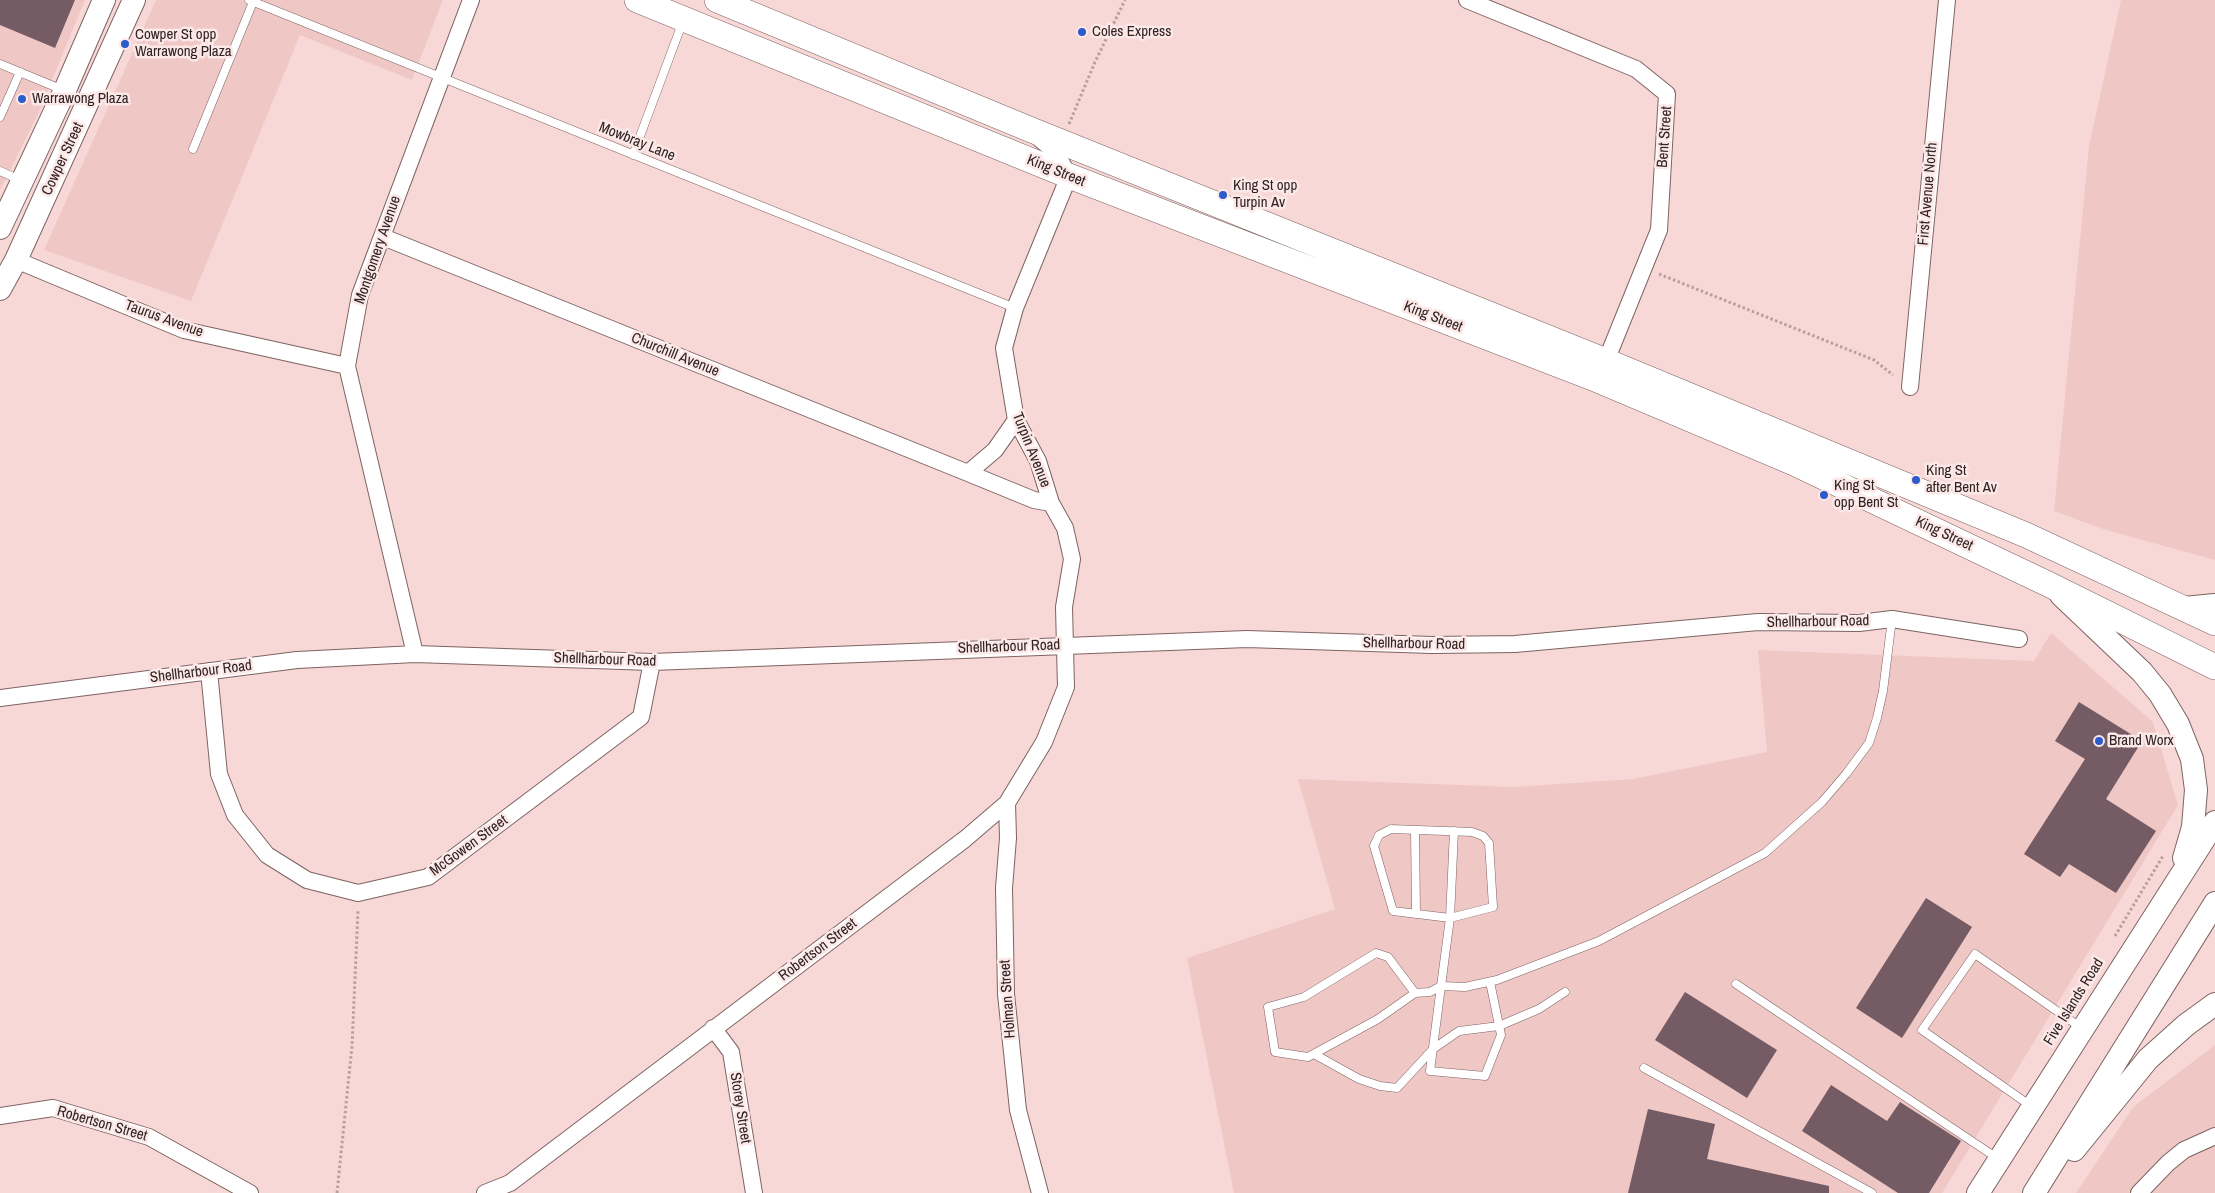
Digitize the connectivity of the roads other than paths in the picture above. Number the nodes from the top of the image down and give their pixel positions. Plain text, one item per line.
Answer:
1 (104, 0) edge
2 (134, 0) edge
3 (471, 0) edge
4 (637, 0) edge
5 (717, 0) edge
6 (1467, 0) edge
7 (1947, 0) edge
8 (251, 1) edge
9 (680, 29) junction
10 (0, 64) edge
11 (20, 72) junction
12 (441, 78) junction
13 (65, 90) junction
14 (0, 117) edge
15 (1029, 129) junction
16 (193, 149) dead end
17 (633, 155) junction
18 (0, 171) edge
19 (1069, 176) junction
20 (22, 181) junction
21 (0, 228) edge
22 (382, 237) junction
23 (16, 260) junction
24 (0, 289) edge
25 (1015, 308) junction
26 (1606, 361) junction
27 (347, 366) junction
28 (1910, 388) road end
29 (1016, 420) junction
30 (968, 473) junction
31 (1051, 503) junction
32 (2050, 584) junction
33 (2215, 605) edge
34 (2184, 608) junction
35 (1892, 619) junction
36 (2215, 623) edge
37 (2019, 639) dead end
38 (1066, 645) junction
39 (416, 654) junction
40 (652, 662) junction
41 (2215, 667) edge
42 (209, 671) junction
43 (0, 698) edge
44 (1007, 803) junction
45 (2215, 822) edge
46 (1415, 830) junction
47 (1454, 831) junction
48 (2174, 887) junction
49 (2215, 903) edge
50 (1416, 914) junction
51 (1450, 918) junction
52 (1490, 982) junction
53 (1736, 984) dead end
54 (1441, 986) junction
55 (1565, 992) dead end
56 (1415, 993) junction
57 (2215, 1004) edge
58 (1499, 1026) junction
59 (713, 1028) junction
60 (2082, 1028) junction
61 (1433, 1049) junction
62 (1314, 1054) junction
63 (1644, 1068) dead end
64 (2032, 1107) junction
65 (0, 1116) edge
66 (2215, 1136) edge
67 (1999, 1159) junction
68 (250, 1193) edge
69 (485, 1193) edge
70 (754, 1193) edge
71 (1040, 1193) edge
72 (1872, 1193) edge
73 (1978, 1193) edge
74 (2034, 1193) edge
75 (2039, 1193) edge
76 (2139, 1193) edge

1 - 13 main road, Cowper Street
2 - 23 main road, Cowper Street
3 - 12 street, Montgomery Avenue
4 - 9 main road, King Street
5 - 15 main road, King Street
6 - 26 street, Bent Street
7 - 28 street, First Avenue North
8 - 12 lane, Mowbray Lane
8 - 16 lane
9 - 17 lane
9 - 19 main road, King Street
10 - 11 lane
11 - 13 lane
11 - 14 lane
12 - 17 lane, Mowbray Lane
12 - 22 street, Montgomery Avenue
13 - 20 main road, Cowper Street
15 - 19 street
15 - 26 main road, King Street
17 - 25 lane, Mowbray Lane
18 - 20 lane
19 - 25 street, Turpin Avenue
19 - 32 main road, King Street
20 - 21 main road, Cowper Street
22 - 27 street, Montgomery Avenue
22 - 30 street, Churchill Avenue
23 - 24 main road, Cowper Street
23 - 27 street, Taurus Avenue
25 - 29 street, Turpin Avenue
26 - 34 main road, King Street
27 - 39 street, Montgomery Avenue
29 - 30 street
29 - 31 street, Turpin Avenue
30 - 31 street, Churchill Avenue
31 - 38 street, Turpin Avenue
32 - 41 main road, King Street
32 - 48 main road
33 - 34 main road
34 - 36 main road, King Street
35 - 37 street, Shellharbour Road
35 - 38 street, Shellharbour Road
35 - 52 lane
38 - 40 street, Shellharbour Road
38 - 44 street, Robertson Street
39 - 40 street, Shellharbour Road
39 - 42 street, Shellharbour Road
40 - 42 street, McGowen Street
42 - 43 street, Shellharbour Road
44 - 59 street, Robertson Street
44 - 71 street, Holman Street
45 - 48 main road, Five Islands Road
46 - 47 lane
46 - 50 lane
46 - 50 lane
47 - 51 lane
47 - 51 lane
48 - 60 main road, Five Islands Road
49 - 74 main road
50 - 51 lane
51 - 54 lane
52 - 54 lane
52 - 58 lane
53 - 67 lane
54 - 56 lane
54 - 61 lane
55 - 58 lane
56 - 62 lane
56 - 62 lane
57 - 75 main road
58 - 61 lane
58 - 61 lane
59 - 69 street, Robertson Street
59 - 70 street, Storey Street
60 - 64 main road, Five Islands Road
60 - 64 lane
61 - 62 lane
63 - 72 lane
64 - 67 main road, Five Islands Road
65 - 68 street, Robertson Street
66 - 76 street
67 - 73 main road, Five Islands Road

